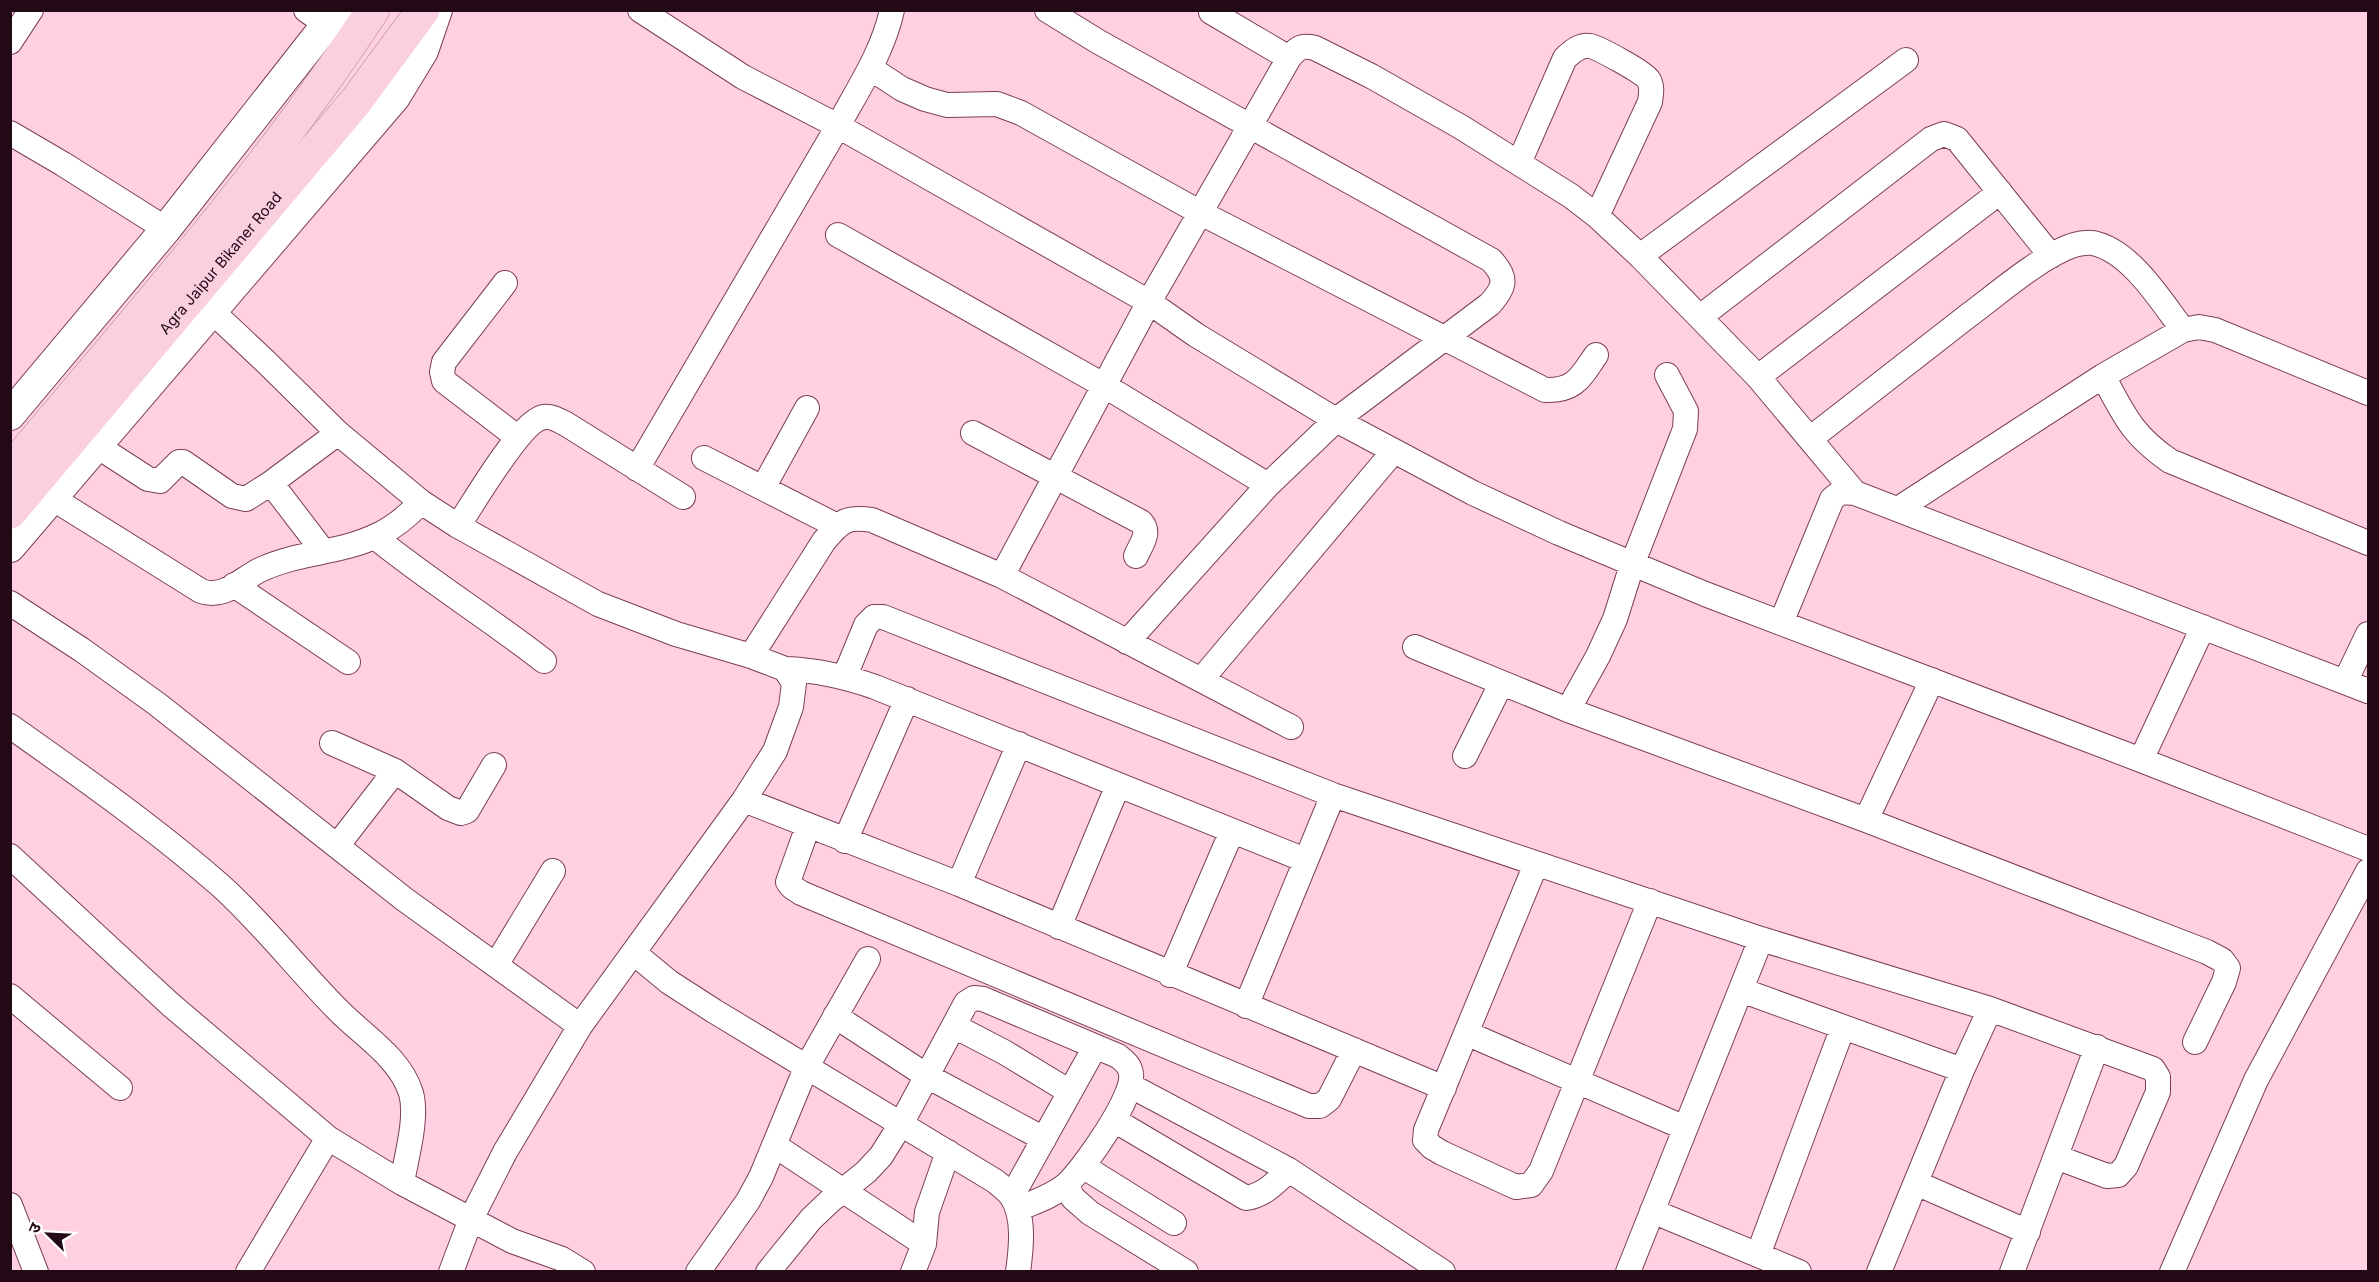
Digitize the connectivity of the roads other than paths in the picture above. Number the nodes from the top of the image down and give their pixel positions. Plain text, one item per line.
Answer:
1 (31, 10) edge
2 (372, 10) edge
3 (423, 10) edge
4 (437, 10) edge
5 (640, 10) edge
6 (892, 10) edge
7 (1047, 10) edge
8 (1211, 12) dead end
9 (323, 15) edge
10 (10, 42) edge
11 (1289, 58) junction
12 (1906, 60) dead end
13 (870, 68) junction
14 (1251, 125) junction
15 (838, 126) junction
16 (10, 133) edge
17 (1519, 163) junction
18 (2000, 192) junction
19 (1201, 213) junction
20 (1597, 216) junction
21 (166, 230) junction
22 (838, 235) dead end
23 (1640, 256) junction
24 (2051, 256) junction
25 (505, 283) dead end
26 (1149, 302) junction
27 (203, 304) junction
28 (1700, 317) junction
29 (2182, 330) junction
30 (1445, 339) junction
31 (1596, 355) dead end
32 (1667, 375) dead end
33 (2103, 376) junction
34 (1758, 377) junction
35 (1105, 386) junction
36 (2368, 393) edge
37 (807, 408) dead end
38 (10, 415) edge
39 (1336, 420) junction
40 (338, 433) junction
41 (973, 434) dead end
42 (517, 437) junction
43 (1811, 438) junction
44 (97, 446) junction
45 (1392, 452) junction
46 (704, 458) dead end
47 (637, 469) junction
48 (10, 470) edge
49 (1055, 478) junction
50 (271, 483) junction
51 (1268, 485) junction
52 (763, 488) junction
53 (1855, 493) junction
54 (683, 497) dead end
55 (52, 498) junction
56 (421, 502) junction
57 (1898, 509) junction
58 (10, 512) edge
59 (458, 526) junction
60 (837, 526) junction
61 (375, 537) junction
62 (2368, 543) edge
63 (10, 547) edge
64 (322, 551) junction
65 (1136, 556) dead end
66 (1632, 565) junction
67 (1002, 576) junction
68 (234, 585) junction
69 (10, 603) edge
70 (1781, 623) junction
71 (2203, 627) junction
72 (2368, 634) edge
73 (1127, 642) junction
74 (1415, 648) dead end
75 (751, 656) junction
76 (544, 661) dead end
77 (348, 662) dead end
78 (785, 669) junction
79 (845, 676) junction
80 (1201, 680) junction
81 (1932, 680) junction
82 (2345, 682) junction
83 (1501, 684) junction
84 (2368, 691) edge
85 (907, 699) junction
86 (1568, 710) junction
87 (10, 726) edge
88 (1292, 727) dead end
89 (332, 743) dead end
90 (1020, 744) junction
91 (1465, 756) dead end
92 (2141, 760) junction
93 (494, 765) dead end
94 (395, 771) junction
95 (1118, 785) junction
96 (1333, 795) junction
97 (744, 800) junction
98 (1866, 820) junction
99 (808, 826) junction
100 (1232, 831) junction
101 (845, 841) junction
102 (337, 846) junction
103 (2368, 849) edge
104 (10, 856) edge
105 (1305, 860) junction
106 (1536, 864) junction
107 (553, 871) dead end
108 (2368, 871) edge
109 (959, 884) junction
110 (1650, 901) junction
111 (1059, 927) junction
112 (1761, 939) junction
113 (634, 953) junction
114 (868, 959) dead end
115 (495, 965) junction
116 (1170, 975) junction
117 (1741, 990) junction
118 (10, 996) edge
119 (1246, 1006) junction
120 (1990, 1009) junction
121 (835, 1016) junction
122 (580, 1026) junction
123 (954, 1026) junction
124 (1843, 1027) junction
125 (1466, 1032) junction
126 (2194, 1042) dead end
127 (1095, 1047) junction
128 (2097, 1047) junction
129 (1354, 1050) junction
130 (806, 1068) junction
131 (1962, 1070) junction
132 (927, 1076) junction
133 (1577, 1082) junction
134 (1131, 1086) junction
135 (120, 1088) dead end
136 (1444, 1088) junction
137 (1070, 1092) junction
138 (1113, 1120) junction
139 (901, 1124) junction
140 (1685, 1128) junction
141 (328, 1138) junction
142 (1044, 1139) junction
143 (774, 1145) junction
144 (948, 1152) junction
145 (2056, 1157) junction
146 (1084, 1167) junction
147 (1289, 1170) junction
148 (1916, 1183) junction
149 (402, 1184) junction
150 (1066, 1185) junction
151 (846, 1190) junction
152 (1015, 1203) junction
153 (10, 1205) edge
154 (1652, 1211) junction
155 (471, 1219) junction
156 (1174, 1223) dead end
157 (2028, 1232) junction
158 (17, 1237) edge
159 (924, 1244) junction
160 (1758, 1255) junction
161 (1021, 1271) edge
162 (36, 1272) edge
163 (248, 1272) edge
164 (451, 1272) edge
165 (583, 1272) edge
166 (698, 1272) edge
167 (768, 1272) edge
168 (914, 1272) edge
169 (1186, 1272) edge
170 (1443, 1272) edge
171 (1628, 1272) edge
172 (1799, 1272) edge
173 (1880, 1272) edge
174 (2012, 1272) edge
175 (2172, 1272) edge

1 - 10 street
2 - 48 highway, Agra Jaipur Bikaner Road
3 - 27 highway, Agra Jaipur Bikaner Road
4 - 27 street
5 - 15 street
6 - 13 street
7 - 14 street
8 - 11 street
9 - 21 street
11 - 14 street
11 - 17 street
12 - 23 street
13 - 15 street
13 - 19 street
14 - 19 street
14 - 30 street
15 - 26 street
15 - 47 street
16 - 21 street
17 - 20 street
17 - 20 street
18 - 24 street
18 - 28 street
18 - 34 street
19 - 26 street
19 - 30 street
20 - 23 street
21 - 38 street
22 - 35 street
23 - 28 street
24 - 29 street
24 - 43 street
25 - 42 street
26 - 35 street
26 - 39 street
27 - 40 street
27 - 44 street
27 - 58 highway, Agra Jaipur Bikaner Road
28 - 34 street
29 - 33 street
29 - 36 street
30 - 31 street
30 - 39 street
32 - 66 street
33 - 57 street
33 - 62 street
34 - 43 street
35 - 49 street
35 - 51 street
37 - 52 street
39 - 45 street
39 - 51 street
40 - 50 street
40 - 56 street
41 - 49 street
42 - 47 street
42 - 59 street
43 - 53 street
44 - 50 street
44 - 55 street
45 - 66 street
45 - 80 street
46 - 52 street
47 - 54 street
49 - 65 street
49 - 67 street
50 - 64 street
51 - 73 street
52 - 60 street
53 - 57 street
53 - 70 street
55 - 63 street
55 - 68 street
56 - 59 street
56 - 61 street
57 - 71 street
59 - 75 street
60 - 67 street
60 - 75 street
61 - 64 street
61 - 76 street
64 - 68 street
66 - 70 street
66 - 86 street
67 - 73 street
68 - 77 street
69 - 102 street
70 - 81 street
71 - 82 street
71 - 92 street
72 - 82 street
73 - 80 street
74 - 83 street
75 - 78 street
78 - 79 street
78 - 97 street
79 - 85 street
79 - 96 street
80 - 88 street
81 - 92 street
81 - 98 street
82 - 84 street
83 - 86 street
83 - 91 street
85 - 90 street
85 - 101 street
86 - 98 street
87 - 149 street
89 - 94 street
90 - 95 street
90 - 109 street
92 - 103 street
93 - 94 street
94 - 102 street
95 - 100 street
95 - 111 street
96 - 105 street
96 - 106 street
97 - 99 street
97 - 113 street
98 - 126 street
99 - 101 street
99 - 129 street
100 - 105 street
100 - 116 street
101 - 109 street
102 - 115 street
104 - 141 street
105 - 119 street
106 - 110 street
106 - 125 street
107 - 115 street
108 - 175 street
109 - 111 street
110 - 112 street
110 - 133 street
111 - 116 street
112 - 117 street
112 - 120 street
113 - 122 street
113 - 130 street
114 - 121 street
115 - 122 street
116 - 119 street
117 - 124 street
117 - 140 street
118 - 135 street
119 - 129 street
120 - 128 street
120 - 131 street
121 - 130 street
121 - 132 street
122 - 155 street
123 - 127 street
123 - 132 street
123 - 137 street
124 - 131 street
124 - 160 street
125 - 133 street
125 - 136 street
127 - 134 street
127 - 137 street
128 - 145 street
128 - 145 street
129 - 136 street
130 - 139 street
130 - 143 street
131 - 148 street
132 - 139 street
132 - 142 street
133 - 136 street
133 - 140 street
134 - 138 street
134 - 147 street
137 - 142 street
138 - 146 street
138 - 147 street
139 - 144 street
139 - 151 street
140 - 154 street
141 - 149 street
141 - 163 street
142 - 152 street
143 - 151 street
143 - 166 street
144 - 152 street
144 - 159 street
145 - 157 street
146 - 150 street
146 - 156 street
147 - 170 street
148 - 157 street
148 - 173 street
149 - 155 street
150 - 152 street
150 - 169 street
151 - 159 street
151 - 167 street
152 - 161 street
153 - 158 street
154 - 160 street
154 - 171 street
155 - 164 street
155 - 165 street
157 - 174 street
158 - 162 street
159 - 168 street
160 - 172 street

